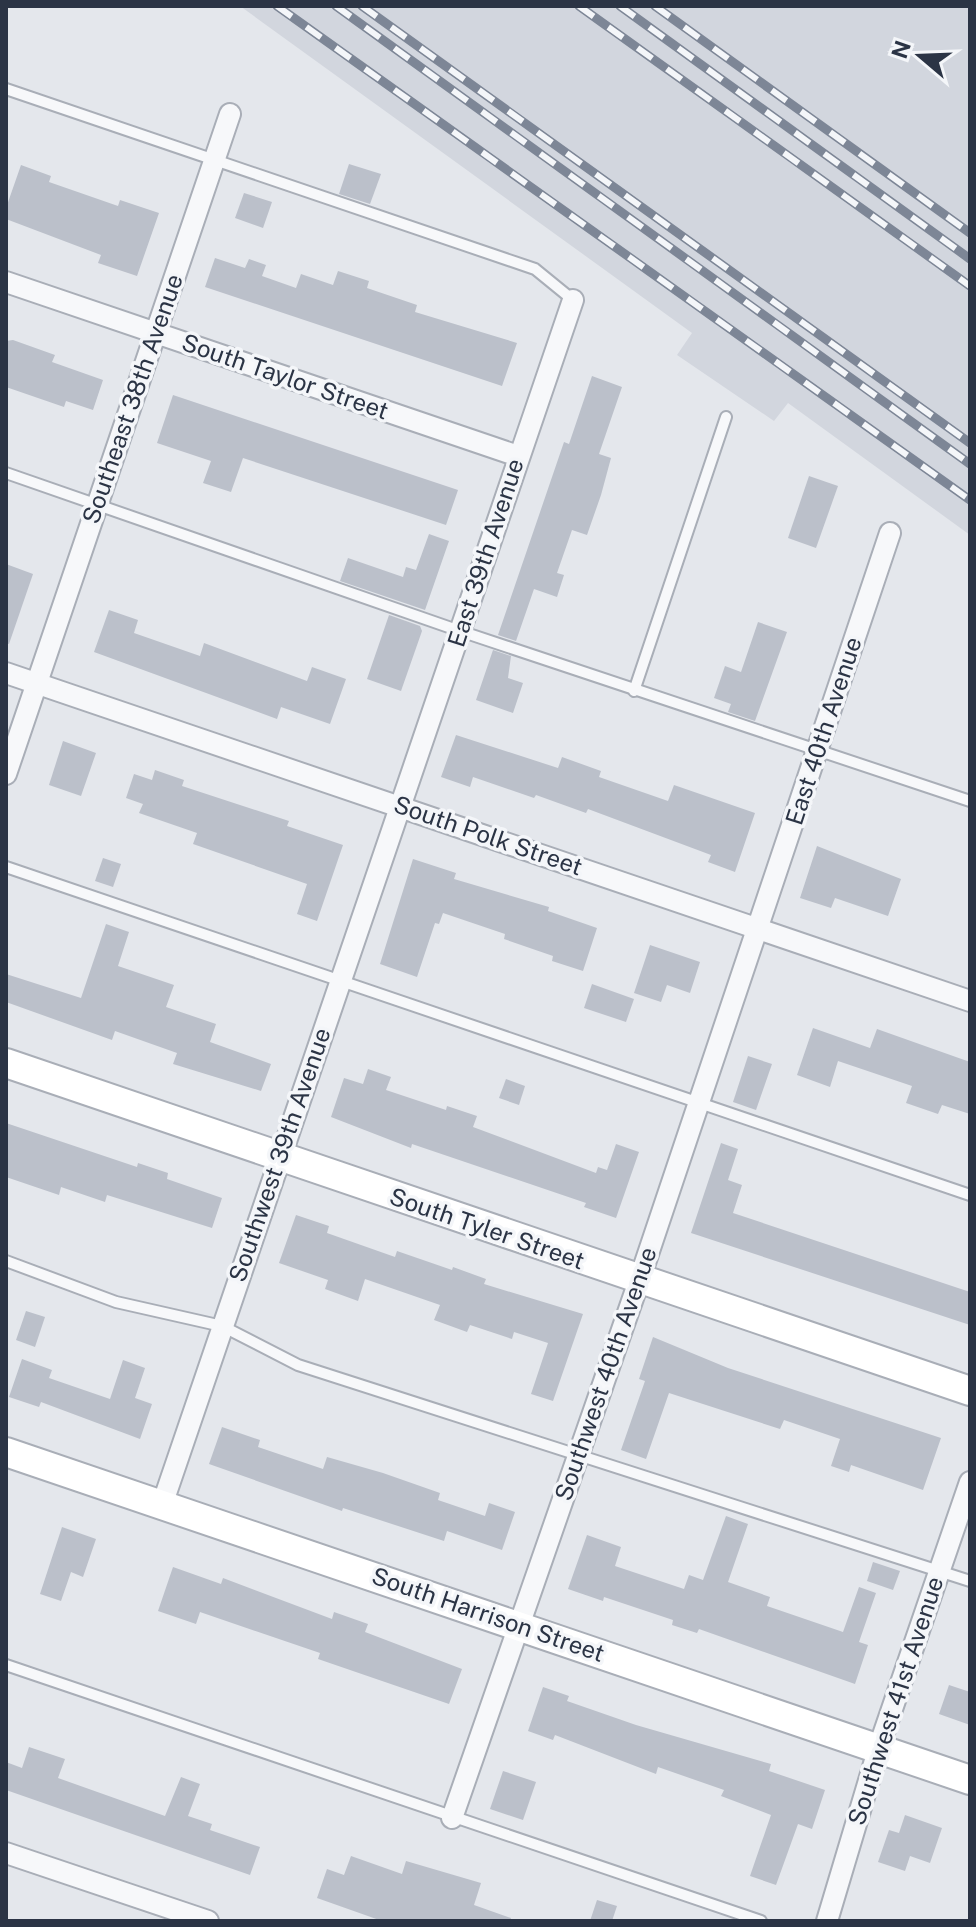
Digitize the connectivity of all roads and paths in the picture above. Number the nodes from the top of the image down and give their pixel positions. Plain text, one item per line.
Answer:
1 (6, 89) edge
2 (230, 114) dead end
3 (215, 159) junction
4 (6, 282) edge
5 (573, 300) joint
6 (155, 333) junction
7 (726, 417) dead end
8 (518, 456) junction
9 (6, 473) edge
10 (97, 505) junction
11 (890, 533) dead end
12 (460, 631) junction
13 (6, 673) edge
14 (36, 683) junction
15 (634, 691) junction
16 (817, 752) junction
17 (6, 774) edge
18 (970, 801) edge
19 (401, 806) junction
20 (6, 867) edge
21 (758, 929) junction
22 (341, 979) junction
23 (970, 1001) edge
24 (6, 1063) edge
25 (700, 1101) junction
26 (278, 1158) junction
27 (970, 1195) edge
28 (6, 1261) edge
29 (639, 1281) junction
30 (222, 1326) junction
31 (970, 1391) edge
32 (6, 1452) edge
33 (578, 1457) junction
34 (970, 1482) edge
35 (162, 1505) junction
36 (940, 1570) junction
37 (970, 1581) edge
38 (519, 1626) junction
39 (6, 1665) edge
40 (879, 1747) junction
41 (970, 1780) edge
42 (452, 1818) junction
43 (6, 1853) edge
44 (208, 1921) edge
45 (761, 1921) edge
46 (827, 1921) edge

1 - 3 lane
2 - 3 street, Southeast 38th Avenue
3 - 5 lane
3 - 6 street, Southeast 38th Avenue
4 - 6 street, South Taylor Street
5 - 8 street, East 39th Avenue
6 - 8 street, South Taylor Street
6 - 10 street, Southeast 38th Avenue
7 - 15 lane
8 - 12 street, East 39th Avenue
9 - 10 lane
10 - 12 lane
10 - 14 street, Southeast 38th Avenue
11 - 16 street, East 40th Avenue
12 - 15 lane
12 - 19 street, East 39th Avenue
13 - 14 street, South Polk Street
14 - 17 street, Southeast 38th Avenue
14 - 19 street, South Polk Street
15 - 16 lane
16 - 18 lane
16 - 21 street, East 40th Avenue
19 - 21 street, South Polk Street
19 - 22 street, Southwest 39th Avenue
20 - 22 lane
21 - 23 street, South Polk Street
21 - 25 street, Southwest 40th Avenue
22 - 25 lane
22 - 26 street, Southwest 39th Avenue
24 - 26 street, South Tyler Street
25 - 27 lane
25 - 29 street, Southwest 40th Avenue
26 - 29 street, South Tyler Street
26 - 30 street, Southwest 39th Avenue
28 - 30 lane
29 - 31 street, South Tyler Street
29 - 33 street, Southwest 40th Avenue
30 - 33 lane
30 - 35 street, Southwest 39th Avenue
32 - 35 street, South Harrison Street
33 - 36 lane
33 - 38 street, Southwest 40th Avenue
34 - 36 street, Southwest 41st Avenue
35 - 38 street, South Harrison Street
36 - 37 lane
36 - 40 street, Southwest 41st Avenue
38 - 40 street, South Harrison Street
38 - 42 street, Southwest 40th Avenue
39 - 42 lane
40 - 41 street, South Harrison Street
40 - 46 street, Southwest 41st Avenue
42 - 45 lane
43 - 44 street

